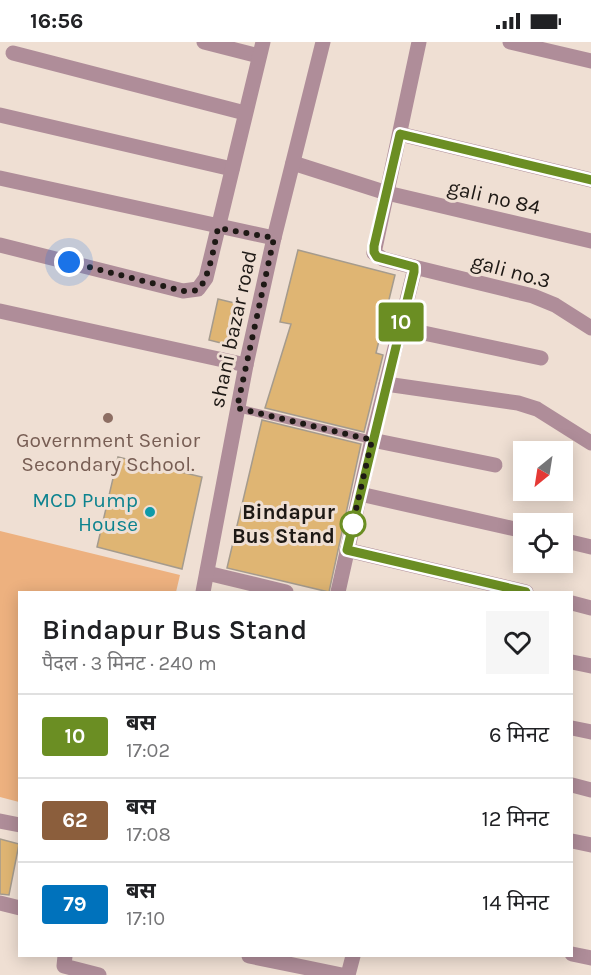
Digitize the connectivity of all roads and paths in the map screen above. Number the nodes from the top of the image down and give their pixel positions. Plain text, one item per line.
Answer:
1 (204, 42) edge
2 (323, 42) edge
3 (419, 42) edge
4 (510, 42) edge
5 (261, 49) edge
6 (13, 53) dead end
7 (591, 61) edge
8 (245, 113) junction
9 (0, 115) edge
10 (400, 134) junction
11 (293, 163) junction
12 (232, 170) junction
13 (0, 178) edge
14 (591, 180) edge
15 (387, 193) junction
16 (218, 228) junction
17 (274, 238) junction
18 (591, 242) edge
19 (0, 245) edge
20 (414, 267) junction
21 (0, 310) edge
22 (400, 328) junction
23 (591, 328) edge
24 (542, 358) dead end
25 (246, 365) junction
26 (386, 384) junction
27 (237, 408) junction
28 (372, 440) junction
29 (591, 443) edge
30 (495, 465) dead end
31 (360, 494) junction
32 (513, 529) edge
33 (573, 543) edge
34 (591, 547) edge
35 (347, 550) junction
36 (207, 573) junction
37 (203, 591) edge
38 (282, 591) edge
39 (338, 591) edge
40 (522, 591) edge
41 (573, 603) edge
42 (591, 608) edge
43 (573, 662) edge
44 (591, 666) edge
45 (573, 728) edge
46 (591, 732) edge
47 (573, 784) edge
48 (591, 790) edge
49 (0, 820) edge
50 (18, 824) edge
51 (573, 840) edge
52 (591, 845) edge
53 (0, 903) edge
54 (18, 908) edge
55 (573, 954) edge
56 (65, 957) edge
57 (254, 957) edge
58 (353, 957) edge
59 (591, 958) edge
60 (99, 975) edge
61 (342, 975) edge
62 (348, 975) edge

1 - 5 street
2 - 11 street, shani bazar road
3 - 10 street
4 - 7 street
5 - 8 street
6 - 8 street
8 - 12 street
9 - 12 street
10 - 14 street
10 - 15 street
11 - 15 street, gali no 84
11 - 17 street, shani bazar road
12 - 16 street
13 - 16 street
15 - 18 street, gali no 84
15 - 20 street, gali no.3
16 - 17 street
16 - 19 street
17 - 25 street, shani bazar road
20 - 22 street
20 - 23 street, gali no.3
21 - 25 street
22 - 24 street
22 - 26 street
25 - 27 street, shani bazar road
26 - 28 street
26 - 29 street
27 - 28 lane
27 - 36 street, shani bazar road
28 - 30 street
28 - 31 street
31 - 32 street
31 - 35 street
33 - 34 street
35 - 39 street
35 - 40 street
36 - 37 street, shani bazar road
36 - 38 street
41 - 42 street
43 - 44 street
45 - 46 street
47 - 48 street
49 - 50 street
51 - 52 street
53 - 54 street
55 - 59 street
56 - 60 street
57 - 61 street
58 - 62 street

